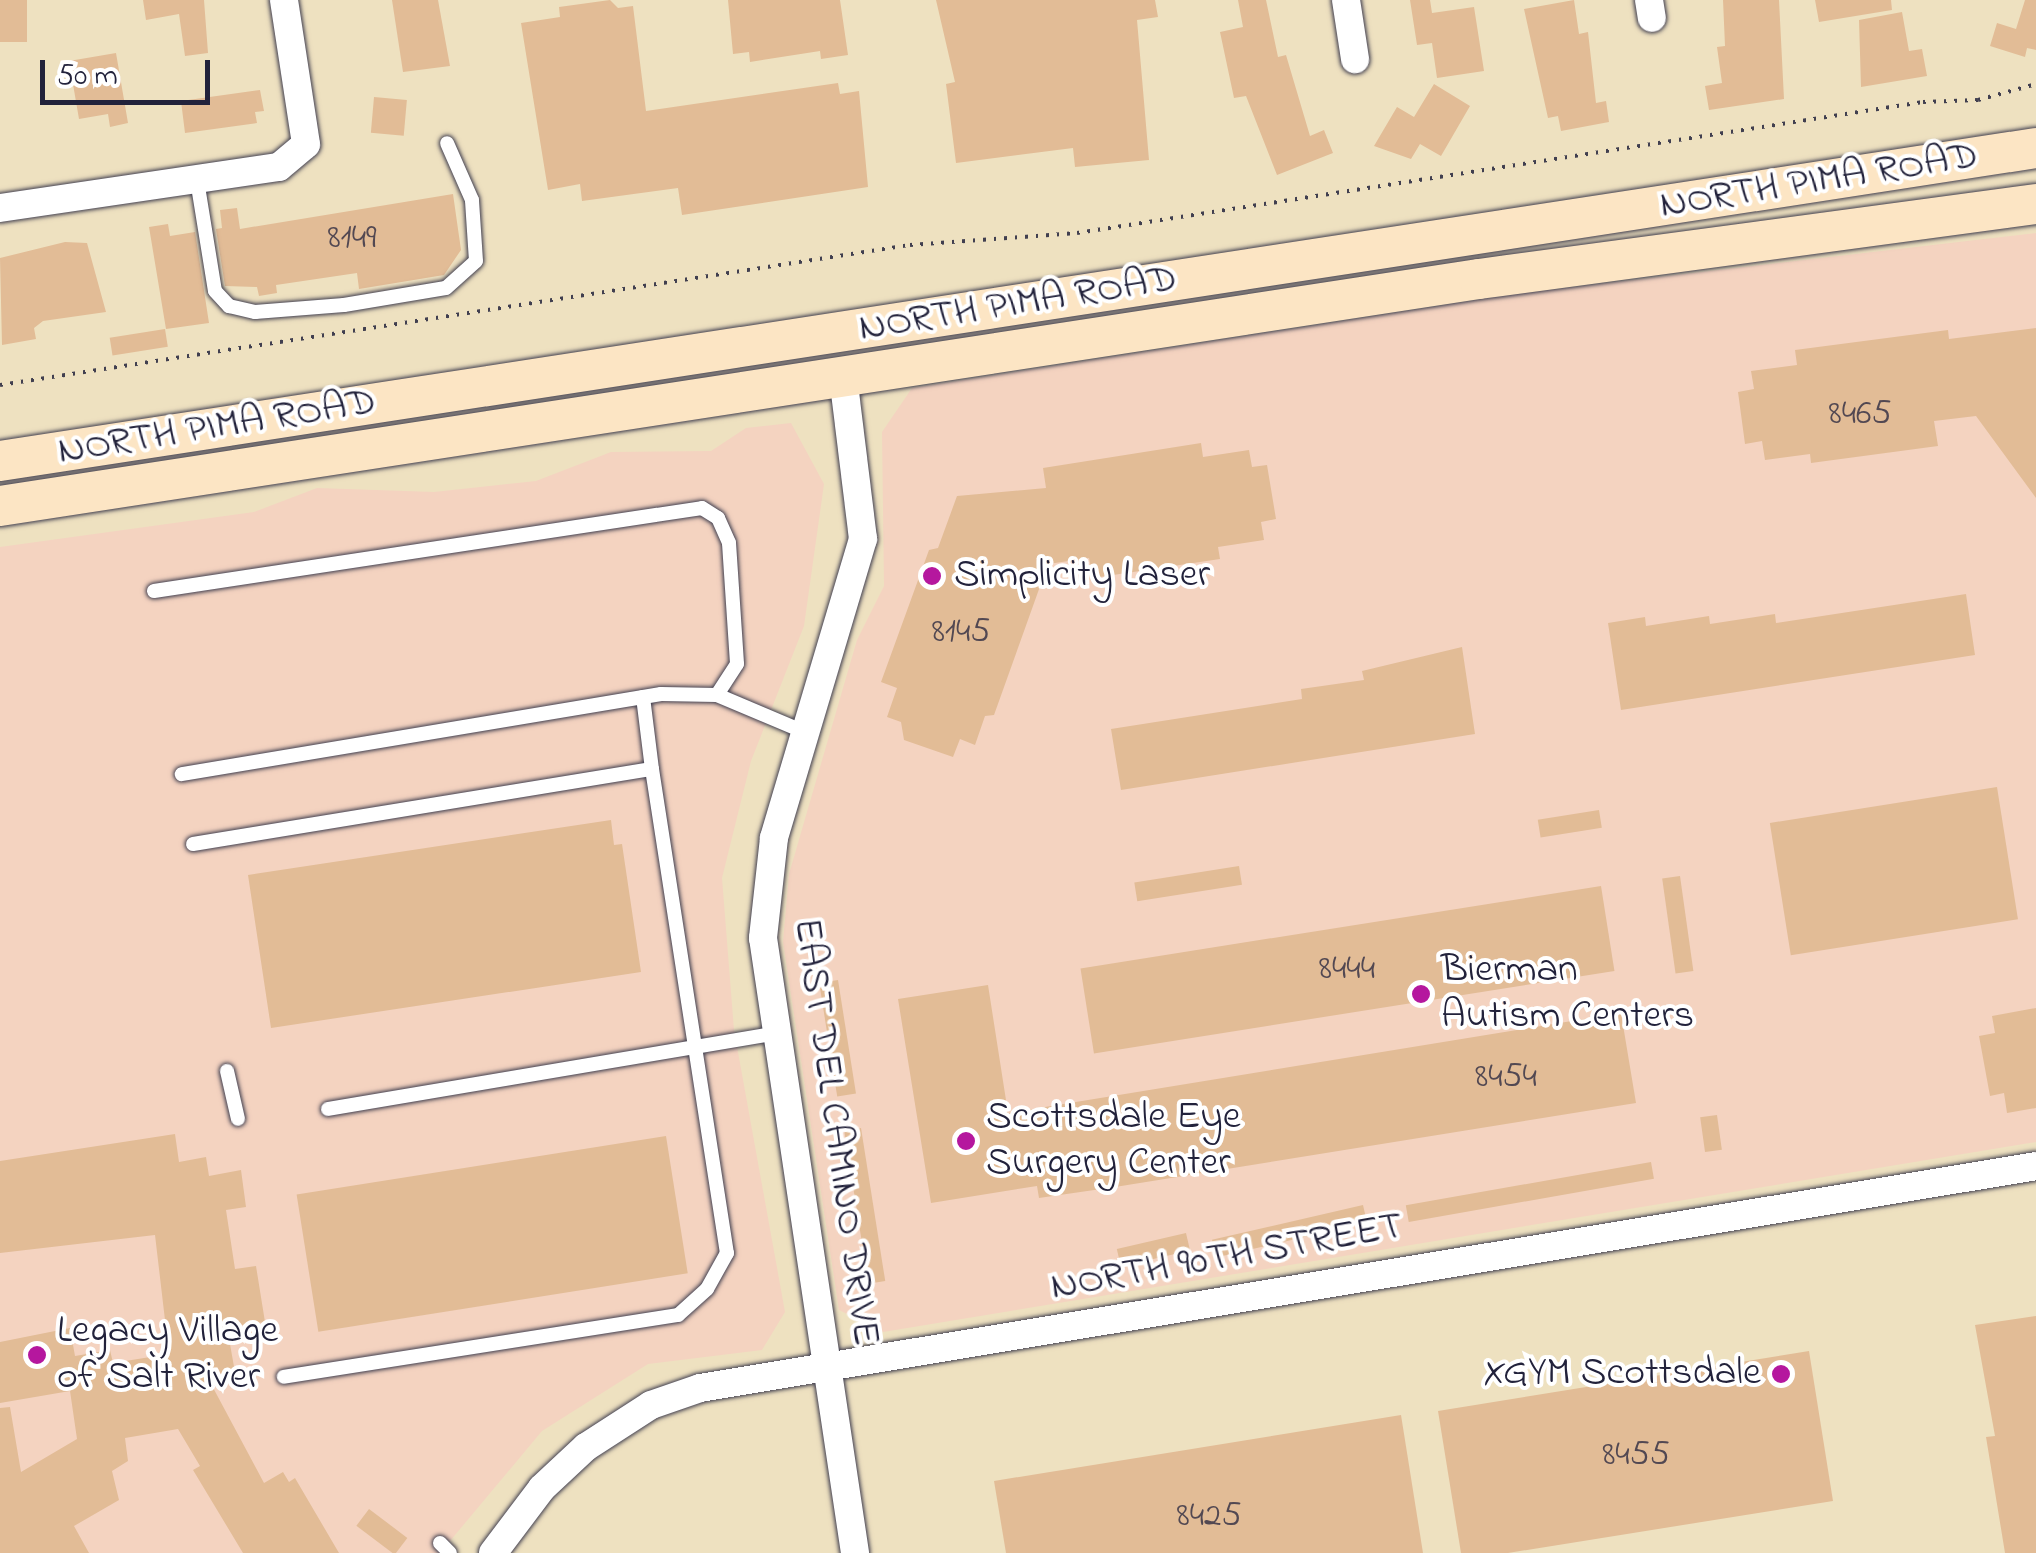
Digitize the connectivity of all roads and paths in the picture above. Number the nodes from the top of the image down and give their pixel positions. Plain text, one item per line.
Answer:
1 (284, 0) edge
2 (1346, 0) edge
3 (1354, 59) dead end
4 (2036, 84) edge
5 (447, 144) dead end
6 (2036, 148) edge
7 (197, 180) junction
8 (2036, 204) edge
9 (0, 208) edge
10 (1261, 268) junction
11 (843, 376) junction
12 (0, 386) edge
13 (374, 404) junction
14 (0, 461) edge
15 (0, 506) edge
16 (154, 591) dead end
17 (717, 695) junction
18 (642, 697) junction
19 (806, 732) junction
20 (652, 768) junction
21 (182, 774) dead end
22 (193, 844) dead end
23 (775, 1033) junction
24 (695, 1046) junction
25 (227, 1071) dead end
26 (328, 1109) dead end
27 (238, 1119) dead end
28 (2036, 1166) edge
29 (826, 1366) junction
30 (284, 1377) dead end
31 (494, 1553) edge
32 (855, 1553) edge

1 - 7 street
2 - 3 street
4 - 12 path
5 - 7 lane
6 - 10 main road, NORTH PIMA ROAD
7 - 9 street
8 - 11 main road, NORTH PIMA ROAD
10 - 11 main road
10 - 13 main road, NORTH PIMA ROAD
11 - 13 main road
11 - 15 main road, NORTH PIMA ROAD
11 - 19 street, EAST DEL CAMINO DRIVE
13 - 14 main road, NORTH PIMA ROAD
16 - 17 lane
17 - 18 lane
17 - 19 lane
18 - 20 lane
18 - 21 lane
19 - 23 street, EAST DEL CAMINO DRIVE
20 - 22 lane
20 - 24 lane
23 - 24 lane
23 - 29 street, EAST DEL CAMINO DRIVE
24 - 26 lane
24 - 30 lane
25 - 27 lane
28 - 29 street, NORTH 90TH STREET
29 - 31 street, NORTH 90TH STREET
29 - 32 street, EAST DEL CAMINO DRIVE

